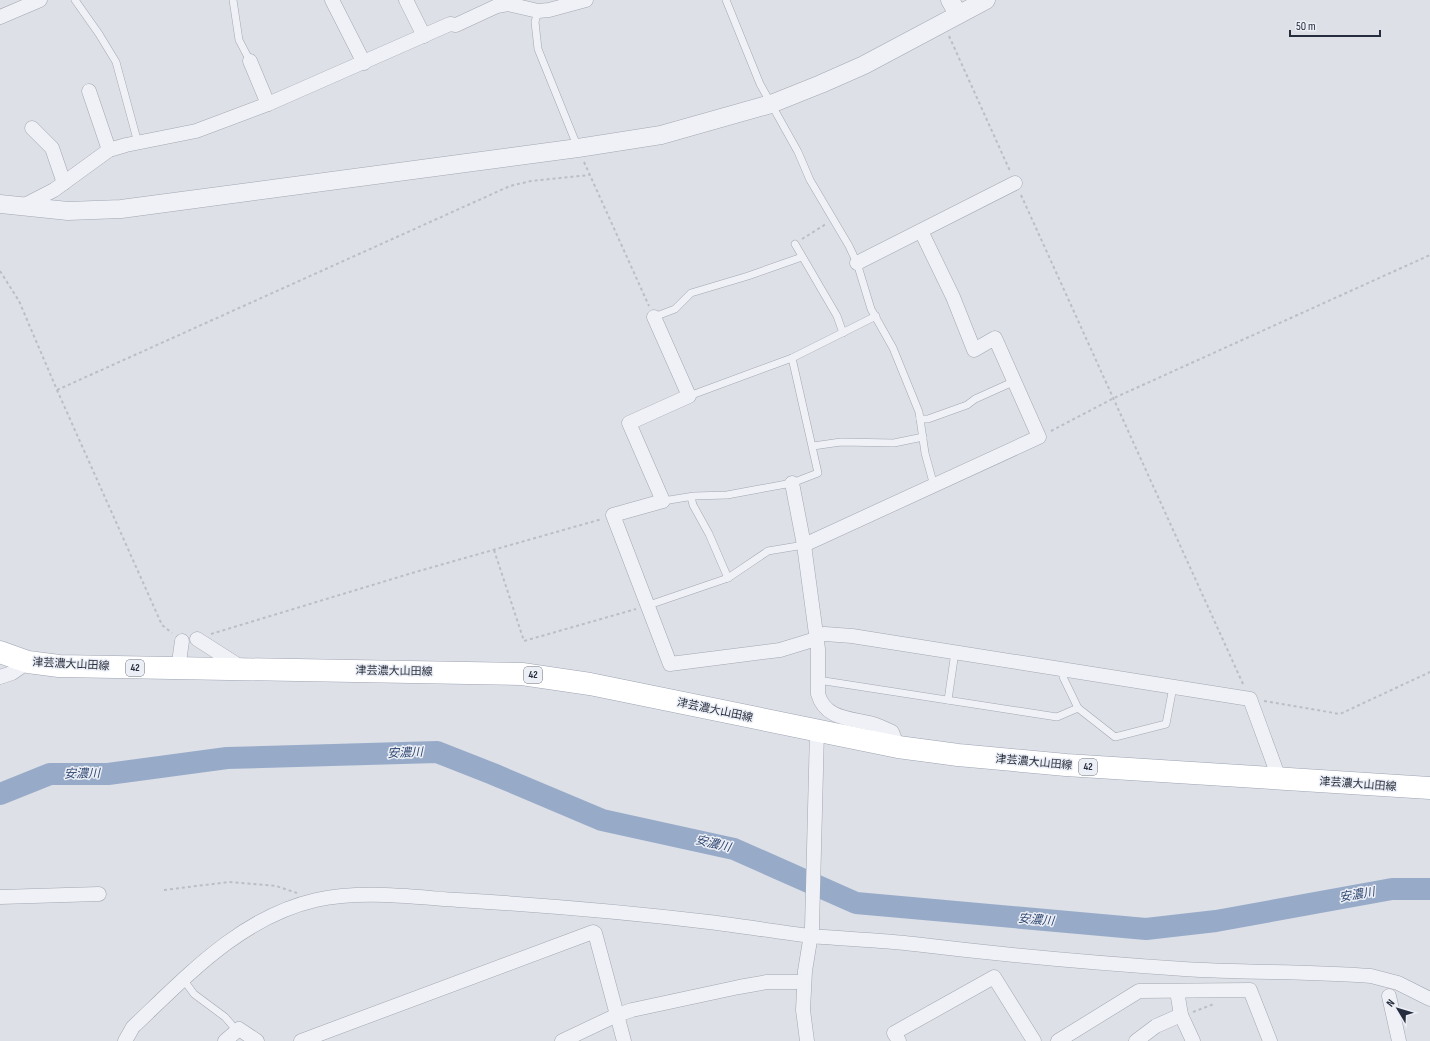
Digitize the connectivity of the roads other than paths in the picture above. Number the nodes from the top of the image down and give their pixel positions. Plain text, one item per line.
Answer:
1 (40, 0) edge
2 (75, 0) edge
3 (233, 0) edge
4 (332, 0) edge
5 (406, 0) edge
6 (586, 0) edge
7 (726, 0) edge
8 (986, 0) edge
9 (518, 3) edge
10 (538, 10) junction
11 (951, 12) edge
12 (0, 17) edge
13 (424, 36) junction
14 (250, 61) joint
15 (364, 63) junction
16 (89, 91) dead end
17 (268, 104) junction
18 (771, 104) junction
19 (32, 128) dead end
20 (138, 143) junction
21 (578, 148) junction
22 (109, 150) junction
23 (64, 183) junction
24 (1015, 183) road end
25 (0, 204) edge
26 (20, 207) junction
27 (921, 231) junction
28 (795, 244) road end
29 (802, 256) junction
30 (856, 264) junction
31 (876, 316) junction
32 (654, 317) joint
33 (843, 333) junction
34 (792, 358) junction
35 (1015, 381) junction
36 (689, 396) junction
37 (920, 419) junction
38 (923, 437) junction
39 (812, 446) junction
40 (792, 484) junction
41 (934, 486) junction
42 (691, 497) junction
43 (664, 502) junction
44 (804, 545) junction
45 (728, 578) junction
46 (649, 605) junction
47 (816, 637) junction
48 (197, 639) road end
49 (182, 641) road end
50 (0, 652) edge
51 (955, 652) junction
52 (28, 662) junction
53 (178, 669) junction
54 (244, 669) junction
55 (1063, 669) junction
56 (0, 677) edge
57 (818, 680) junction
58 (1173, 687) junction
59 (948, 700) junction
60 (1078, 708) junction
61 (817, 737) junction
62 (898, 747) junction
63 (1279, 778) junction
64 (1430, 788) edge
65 (99, 894) dead end
66 (0, 897) edge
67 (812, 932) junction
68 (183, 979) junction
69 (804, 982) junction
70 (1177, 991) junction
71 (1389, 996) dead end
72 (1430, 999) edge
73 (617, 1015) junction
74 (1180, 1015) junction
75 (237, 1031) junction
76 (125, 1041) edge
77 (225, 1041) edge
78 (258, 1041) edge
79 (301, 1041) edge
80 (562, 1041) edge
81 (624, 1041) edge
82 (807, 1041) edge
83 (899, 1041) edge
84 (1034, 1041) edge
85 (1058, 1041) edge
86 (1136, 1041) edge
87 (1193, 1041) edge
88 (1270, 1041) edge
89 (1399, 1041) edge

1 - 12 street
2 - 20 lane
3 - 14 lane
4 - 15 street
5 - 13 street
6 - 10 street
7 - 18 lane
8 - 11 street
9 - 10 street
9 - 13 street
10 - 21 lane
11 - 18 street
13 - 15 street
14 - 17 street
15 - 17 street
16 - 22 street
17 - 20 street
18 - 21 street
18 - 30 lane
19 - 23 street
20 - 22 street
21 - 26 street
22 - 23 street
23 - 26 street
24 - 27 street
25 - 26 street
27 - 30 street
27 - 35 street
28 - 29 lane
29 - 32 lane
29 - 33 lane
30 - 31 lane
31 - 33 lane
31 - 37 lane
32 - 36 street
33 - 34 lane
34 - 36 lane
34 - 39 lane
35 - 37 lane
35 - 41 street
36 - 43 street
37 - 38 lane
38 - 39 lane
38 - 41 lane
39 - 40 lane
40 - 42 lane
40 - 44 street
41 - 44 street
42 - 43 lane
42 - 45 lane
43 - 46 street
44 - 45 lane
44 - 47 street
45 - 46 lane
46 - 47 street
47 - 51 street
47 - 57 street
48 - 54 street
49 - 53 street
50 - 52 main road, 津芸濃大山田線 / 42
51 - 55 street
51 - 59 lane
52 - 53 main road, 津芸濃大山田線 / 42
52 - 56 street
53 - 54 main road, 津芸濃大山田線 / 42
54 - 61 main road, 津芸濃大山田線 / 42
55 - 58 street
55 - 60 lane
57 - 59 lane
57 - 62 street
58 - 60 lane
58 - 63 street
59 - 60 lane
61 - 62 main road, 津芸濃大山田線 / 42
61 - 67 street
62 - 63 main road, 津芸濃大山田線 / 42
63 - 64 main road, 津芸濃大山田線 / 42
65 - 66 street
67 - 68 street
67 - 69 street
67 - 72 street
68 - 75 lane
68 - 76 street
69 - 73 street
69 - 82 street
70 - 74 street
70 - 85 street
70 - 88 street
71 - 89 street
73 - 79 street
73 - 80 street
73 - 81 street
74 - 86 street
74 - 87 street
75 - 77 street
75 - 78 street
83 - 84 street

